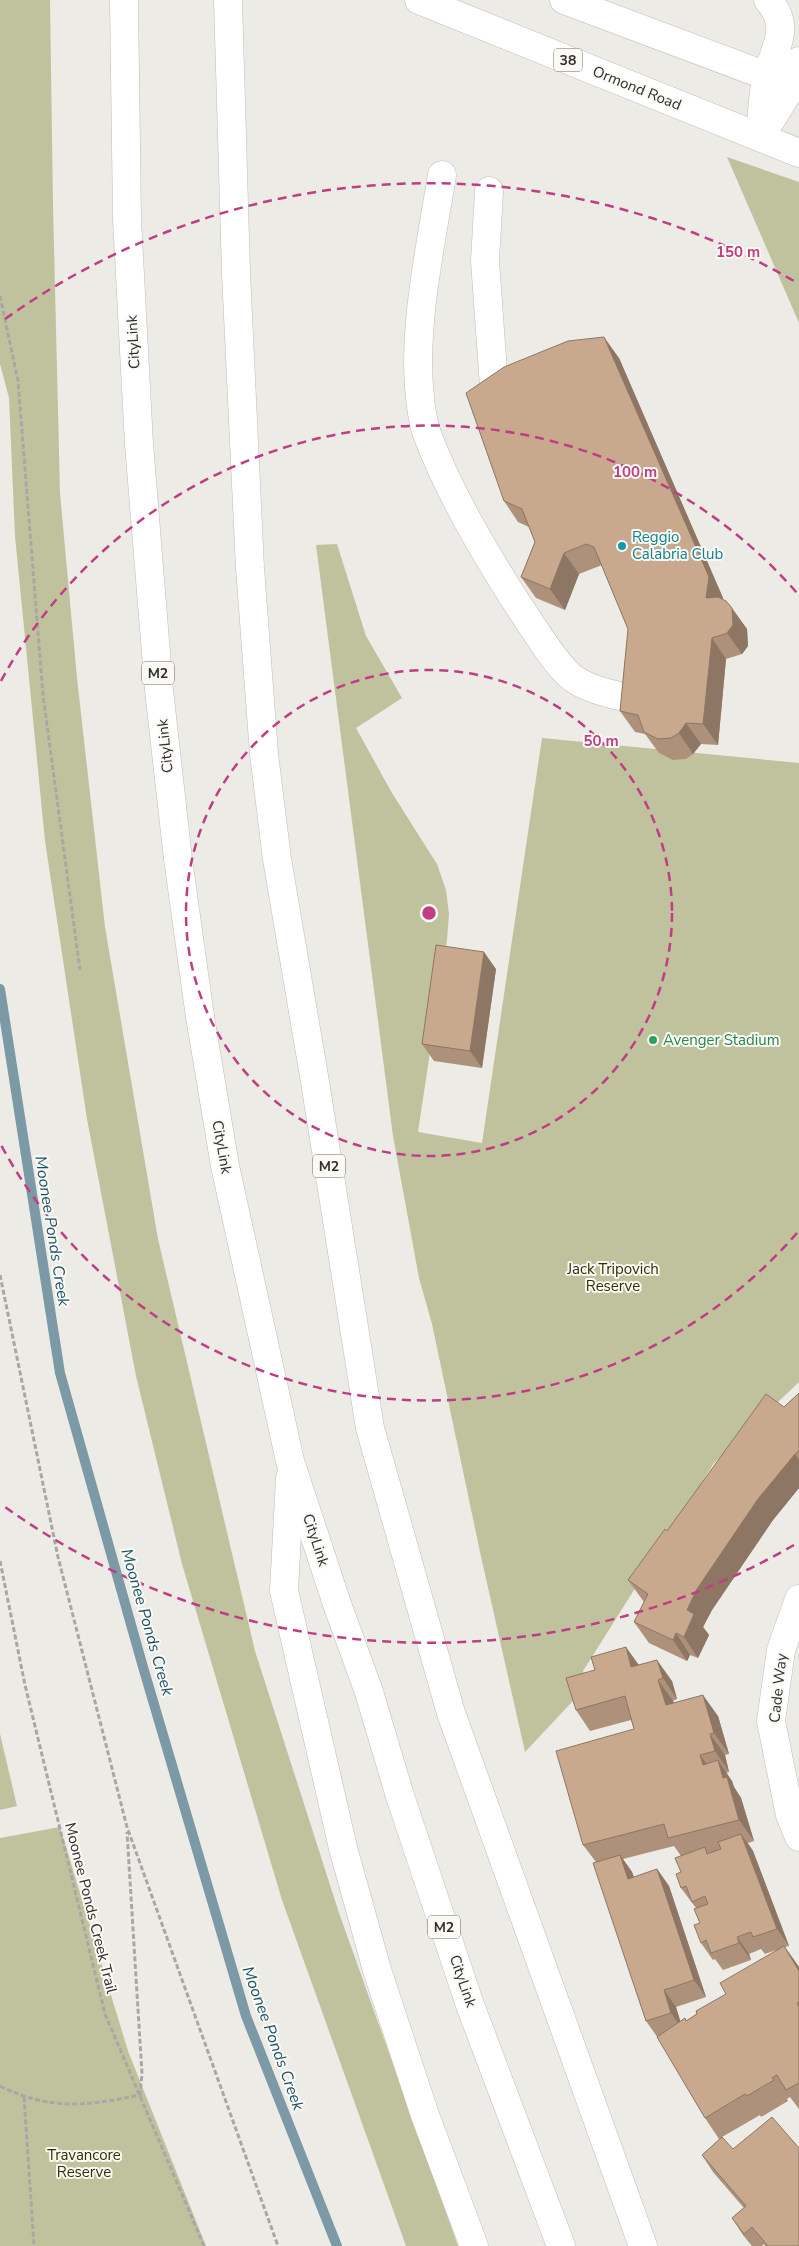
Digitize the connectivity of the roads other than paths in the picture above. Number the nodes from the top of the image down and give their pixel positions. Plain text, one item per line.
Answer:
1 (124, 0) edge
2 (228, 0) edge
3 (419, 0) edge
4 (564, 0) edge
5 (768, 0) edge
6 (767, 77) junction
7 (797, 78) edge
8 (760, 137) junction
9 (799, 153) edge
10 (442, 176) dead end
11 (489, 191) dead end
12 (494, 386) edge
13 (638, 699) edge
14 (290, 1461) junction
15 (799, 1599) edge
16 (790, 1653) edge
17 (799, 1836) edge
18 (474, 2246) edge
19 (561, 2246) edge
20 (643, 2246) edge

1 - 14 main road, CityLink / M2
2 - 20 main road, M2
3 - 8 main road, Ormond Road / 38
4 - 6 main road
5 - 6 main road
6 - 7 main road
6 - 8 main road
7 - 8 main road
8 - 9 main road, Ormond Road / 38
10 - 13 main road
11 - 12 main road
14 - 18 main road
14 - 19 main road, CityLink / M2
15 - 16 main road, Cade Way
16 - 17 main road, Cade Way

